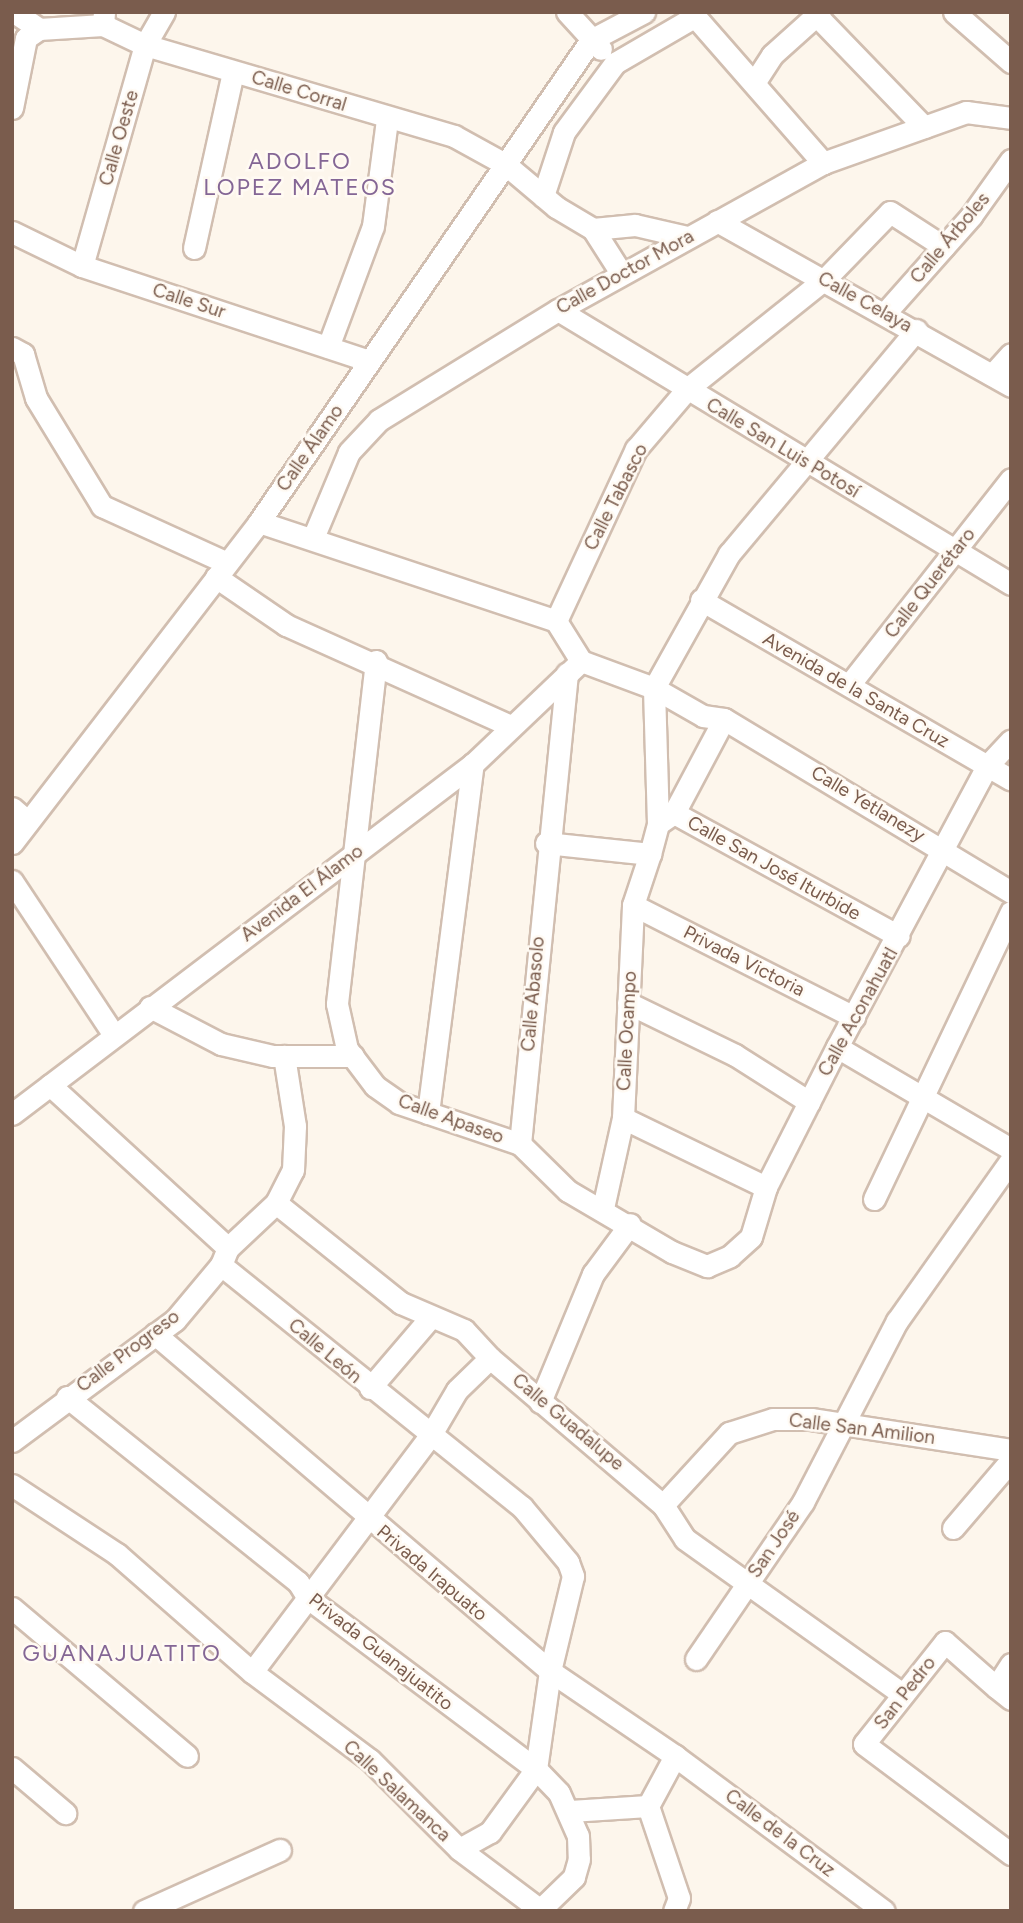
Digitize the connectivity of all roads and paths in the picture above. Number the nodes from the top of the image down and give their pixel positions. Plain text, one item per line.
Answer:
1 (14, 12) edge
2 (164, 12) edge
3 (567, 12) edge
4 (644, 12) edge
5 (954, 12) edge
6 (818, 14) edge
7 (692, 15) edge
8 (104, 18) edge
9 (39, 29) junction
10 (591, 40) junction
11 (145, 46) junction
12 (1011, 62) edge
13 (615, 63) junction
14 (233, 72) junction
15 (754, 83) junction
16 (12, 108) edge
17 (540, 113) junction
18 (1011, 118) edge
19 (387, 119) junction
20 (924, 127) junction
21 (552, 158) junction
22 (1011, 159) edge
23 (823, 163) junction
24 (505, 164) junction
25 (543, 196) junction
26 (717, 221) junction
27 (593, 229) junction
28 (12, 232) edge
29 (687, 237) junction
30 (944, 247) junction
31 (194, 248) dead end
32 (82, 266) junction
33 (621, 273) junction
34 (825, 279) junction
35 (558, 310) junction
36 (885, 313) junction
37 (916, 330) junction
38 (328, 347) junction
39 (12, 348) edge
40 (1011, 354) edge
41 (370, 361) junction
42 (992, 375) junction
43 (1011, 386) edge
44 (687, 389) junction
45 (809, 464) junction
46 (1011, 480) edge
47 (259, 522) junction
48 (313, 538) junction
49 (955, 553) junction
50 (222, 570) junction
51 (1011, 584) edge
52 (701, 600) junction
53 (556, 621) junction
54 (376, 662) junction
55 (574, 667) junction
56 (849, 685) junction
57 (654, 688) junction
58 (724, 719) junction
59 (511, 726) junction
60 (1011, 740) edge
61 (474, 764) junction
62 (987, 766) junction
63 (1011, 780) edge
64 (12, 808) edge
65 (666, 819) junction
66 (28, 822) junction
67 (12, 843) edge
68 (546, 843) junction
69 (942, 848) junction
70 (650, 854) junction
71 (352, 856) junction
72 (12, 881) edge
73 (1011, 892) edge
74 (633, 905) junction
75 (1011, 912) edge
76 (899, 936) junction
77 (628, 1003) junction
78 (150, 1007) junction
79 (854, 1017) junction
80 (114, 1035) junction
81 (837, 1047) junction
82 (284, 1056) junction
83 (353, 1056) junction
84 (50, 1085) junction
85 (923, 1094) junction
86 (809, 1102) junction
87 (428, 1113) junction
88 (12, 1114) edge
89 (622, 1118) junction
90 (520, 1144) junction
91 (1011, 1149) edge
92 (1011, 1160) edge
93 (766, 1187) junction
94 (874, 1199) dead end
95 (276, 1203) junction
96 (603, 1208) junction
97 (630, 1224) junction
98 (225, 1256) junction
99 (730, 1256) joint
100 (430, 1318) junction
101 (155, 1334) junction
102 (490, 1358) junction
103 (370, 1388) junction
104 (67, 1397) junction
105 (540, 1402) junction
106 (844, 1424) junction
107 (430, 1436) junction
108 (12, 1441) edge
109 (1011, 1450) edge
110 (1006, 1474) edge
111 (12, 1485) edge
112 (663, 1505) junction
113 (368, 1519) junction
114 (953, 1528) dead end
115 (747, 1584) junction
116 (308, 1598) junction
117 (12, 1608) edge
118 (696, 1659) dead end
119 (1011, 1664) edge
120 (550, 1671) junction
121 (252, 1672) junction
122 (1003, 1693) edge
123 (902, 1694) junction
124 (187, 1756) dead end
125 (675, 1756) junction
126 (12, 1768) edge
127 (536, 1769) junction
128 (648, 1805) junction
129 (570, 1811) junction
130 (65, 1813) dead end
131 (459, 1849) junction
132 (280, 1850) dead end
133 (1009, 1851) edge
134 (683, 1907) edge
135 (541, 1910) edge
136 (145, 1911) edge
137 (884, 1911) edge

1 - 9 street
2 - 11 street, Calle Oeste
3 - 10 street
4 - 10 street
5 - 12 street
6 - 15 street
6 - 20 street
7 - 13 street
7 - 15 street
8 - 9 street
8 - 11 street, Calle Corral
9 - 16 street
10 - 13 street
10 - 17 street, Calle Álamo
11 - 14 street, Calle Corral
11 - 32 street, Calle Oeste
13 - 21 street
14 - 19 street, Calle Corral
14 - 31 street
15 - 23 street
17 - 21 street
17 - 24 street, Calle Álamo
18 - 20 street, Calle Doctor Mora
19 - 24 street, Calle Corral
19 - 38 street
20 - 23 street, Calle Doctor Mora
21 - 25 street
22 - 30 street, Calle Árboles
23 - 26 street, Calle Doctor Mora
24 - 25 street, Calle Corral
24 - 41 street, Calle Álamo
25 - 27 street, Calle Corral
26 - 29 street, Calle Doctor Mora
26 - 34 street, Calle Celaya
27 - 29 street
27 - 33 street
28 - 32 street, Calle Sur
29 - 33 street, Calle Doctor Mora
30 - 34 street, Calle Tabasco
30 - 36 street, Calle Árboles
32 - 38 street, Calle Sur
33 - 35 street, Calle Doctor Mora
34 - 36 street, Calle Celaya
34 - 44 street, Calle Tabasco
35 - 44 street, Calle San Luis Potosí
35 - 48 street, Calle Doctor Mora
36 - 37 street, Calle Celaya
37 - 42 street, Calle Celaya
37 - 45 street
38 - 41 street, Calle Sur
39 - 50 street
40 - 42 street
41 - 47 street, Calle Álamo
42 - 43 street, Calle Celaya
44 - 45 street, Calle San Luis Potosí
44 - 53 street, Calle Tabasco
45 - 49 street, Calle San Luis Potosí
45 - 52 street
46 - 49 street, Calle Querétaro
47 - 48 street
47 - 50 street, Calle Álamo
48 - 53 street
49 - 51 street, Calle San Luis Potosí
49 - 56 street, Calle Querétaro
50 - 54 street
50 - 66 street, Calle Álamo
52 - 56 street, Avenida de la Santa Cruz
52 - 57 street
53 - 55 street
54 - 59 street
54 - 71 street, Calle Apaseo
55 - 57 street
55 - 59 street, Avenida El Álamo
55 - 68 street, Calle Abasolo
56 - 62 street, Avenida de la Santa Cruz
57 - 58 street
57 - 65 street
58 - 65 street
58 - 69 street, Calle Yetlanezy
59 - 61 street, Avenida El Álamo
60 - 62 street, Calle Aconahuatl
61 - 71 street, Avenida El Álamo
61 - 87 street
62 - 63 street, Avenida de la Santa Cruz
62 - 69 street, Calle Aconahuatl
64 - 66 street
65 - 70 street, Calle San José Iturbide
65 - 76 street, Calle San José Iturbide
66 - 67 street, Calle Álamo
68 - 70 street
68 - 90 street, Calle Abasolo
69 - 73 street, Calle Yetlanezy
69 - 76 street, Calle Aconahuatl
70 - 74 street, Calle Ocampo
71 - 78 street, Avenida El Álamo
71 - 83 street, Calle Apaseo
72 - 80 street
74 - 77 street, Calle Ocampo
74 - 79 street, Privada Victoria
75 - 85 street
76 - 79 street, Calle Aconahuatl
77 - 86 street
77 - 89 street, Calle Ocampo
78 - 80 street, Avenida El Álamo
78 - 82 street
79 - 81 street, Calle Aconahuatl
80 - 84 street, Avenida El Álamo
81 - 85 street
81 - 86 street, Calle Aconahuatl
82 - 83 street
82 - 95 street
83 - 87 street, Calle Apaseo
84 - 88 street, Avenida El Álamo
84 - 98 street, Calle León
85 - 91 street
85 - 94 street
86 - 93 street, Calle Aconahuatl
87 - 90 street, Calle Apaseo
89 - 93 street
89 - 96 street, Calle Ocampo
90 - 96 street, Calle Apaseo
92 - 106 street, San José
93 - 99 street, Calle Aconahuatl
95 - 98 street
95 - 100 street, Calle Guadalupe
96 - 97 street, Calle Apaseo
97 - 99 street, Calle Apaseo
97 - 105 street
98 - 101 street, Calle Progreso
98 - 103 street, Calle León
100 - 102 street, Calle Guadalupe
100 - 103 street
101 - 104 street, Calle Progreso
101 - 113 street, Privada Irapuato
102 - 105 street, Calle Guadalupe
102 - 107 street
103 - 107 street, Calle León
104 - 108 street, Calle Progreso
104 - 116 street, Privada Guanajuatito
105 - 112 street, Calle Guadalupe
106 - 109 street, Calle San Amilion
106 - 112 street, Calle San Amilion
106 - 115 street, San José
107 - 113 street
107 - 120 street, Calle León
110 - 114 street
111 - 121 street, Calle Salamanca
112 - 115 street, Calle Guadalupe
113 - 116 street
113 - 120 street, Privada Irapuato
115 - 118 street, San José
115 - 123 street, Calle Guadalupe
116 - 121 street
116 - 127 street, Privada Guanajuatito
117 - 124 street
119 - 122 street
120 - 125 street, Privada Irapuato
120 - 127 street
121 - 131 street, Calle Salamanca
122 - 123 street, San Pedro
123 - 133 street, San Pedro
125 - 128 street
125 - 137 street, Calle de la Cruz
126 - 130 street
127 - 129 street, Privada Guanajuatito
127 - 131 street
128 - 129 street
128 - 134 street
129 - 135 street, Privada Guanajuatito
131 - 135 street, Calle Salamanca
132 - 136 street

